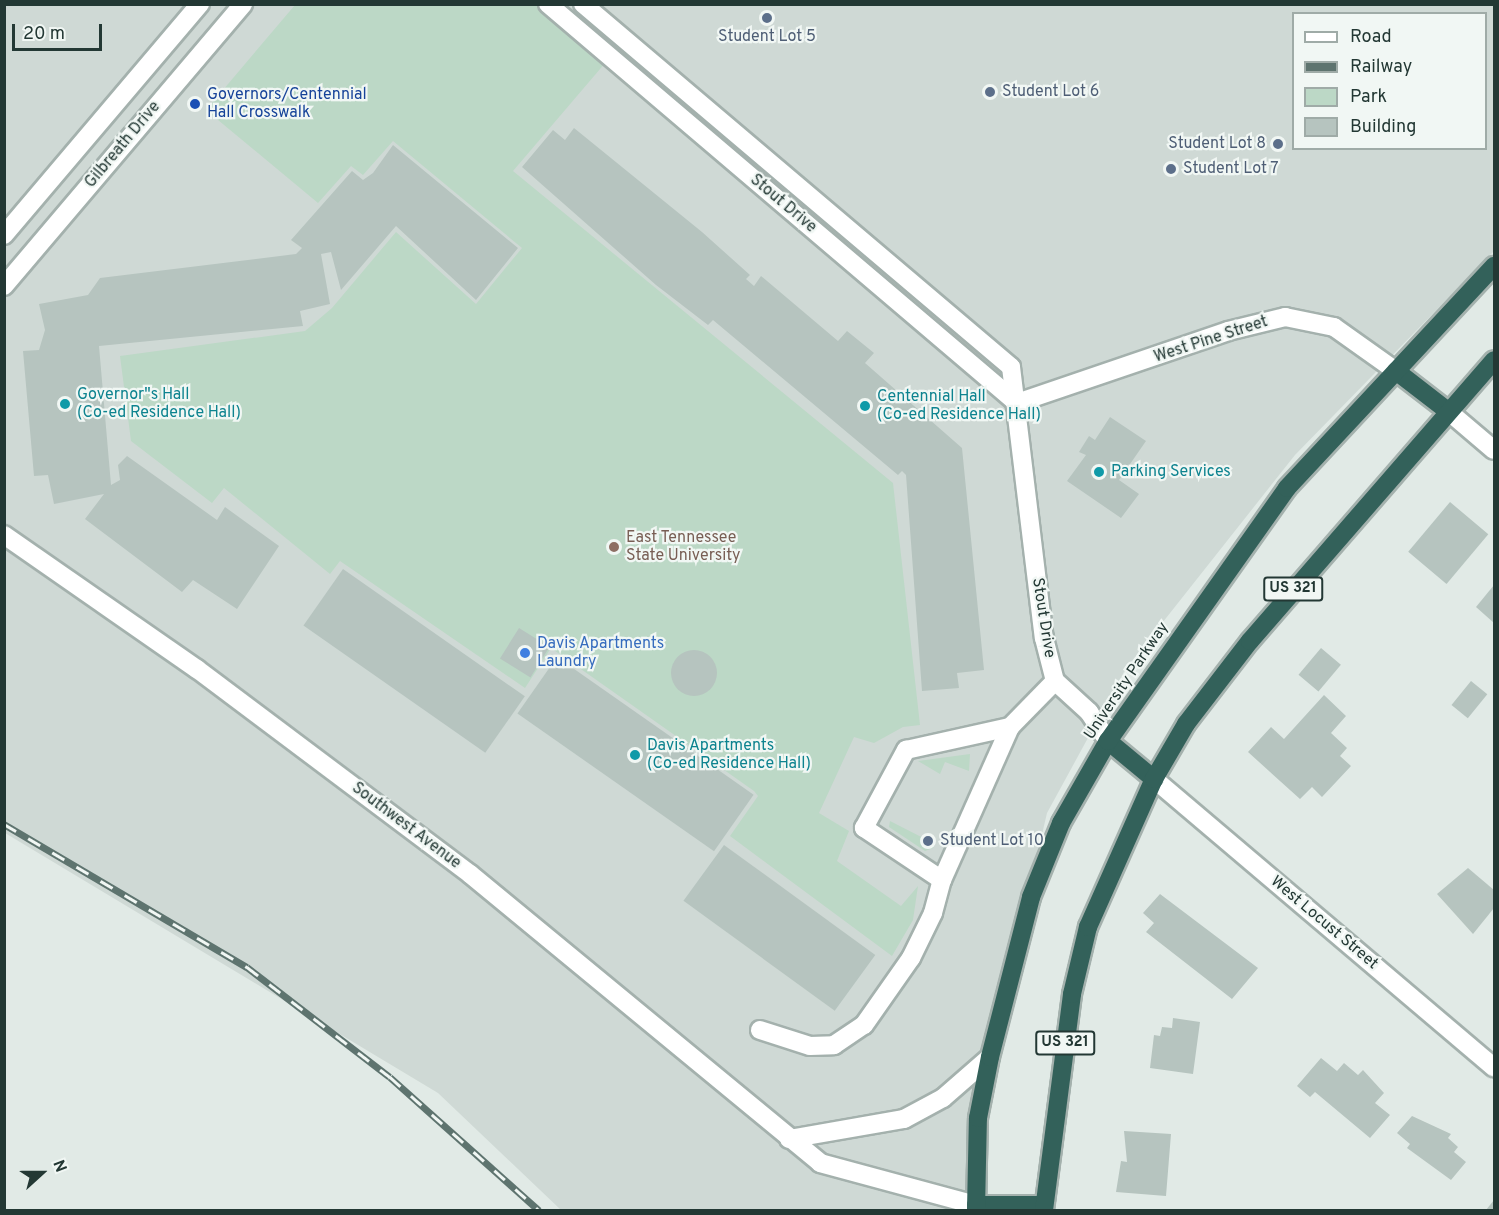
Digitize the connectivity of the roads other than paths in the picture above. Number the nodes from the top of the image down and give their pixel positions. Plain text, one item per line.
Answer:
1 (200, 4) edge
2 (243, 4) edge
3 (548, 4) edge
4 (583, 4) edge
5 (4, 235) edge
6 (1494, 266) edge
7 (4, 286) edge
8 (1494, 360) edge
9 (1396, 371) junction
10 (1017, 403) junction
11 (1448, 411) junction
12 (1494, 450) edge
13 (4, 535) edge
14 (1055, 681) junction
15 (1010, 727) junction
16 (1108, 741) junction
17 (1154, 779) junction
18 (942, 880) junction
19 (760, 1030) dead end
20 (990, 1057) junction
21 (1494, 1067) edge
22 (789, 1139) junction
23 (976, 1208) edge
24 (1044, 1208) edge

1 - 5 street, Gilbreath Drive
2 - 7 street, Gilbreath Drive
3 - 10 street, Stout Drive
4 - 10 street, Stout Drive
6 - 9 highway, University Parkway
8 - 11 highway, US 321
9 - 10 street, West Pine Street
9 - 11 highway
9 - 16 highway, University Parkway
10 - 14 street, Stout Drive
11 - 12 street
11 - 17 highway, US 321
13 - 22 street, Southwest Avenue
14 - 15 street
14 - 16 street, Stout Drive
15 - 18 street
15 - 18 street
16 - 17 highway
16 - 20 highway, University Parkway
17 - 21 street, West Locust Street
17 - 24 highway, US 321
18 - 19 street
20 - 22 street
20 - 23 highway, University Parkway
22 - 23 street, Southwest Avenue
23 - 24 highway

